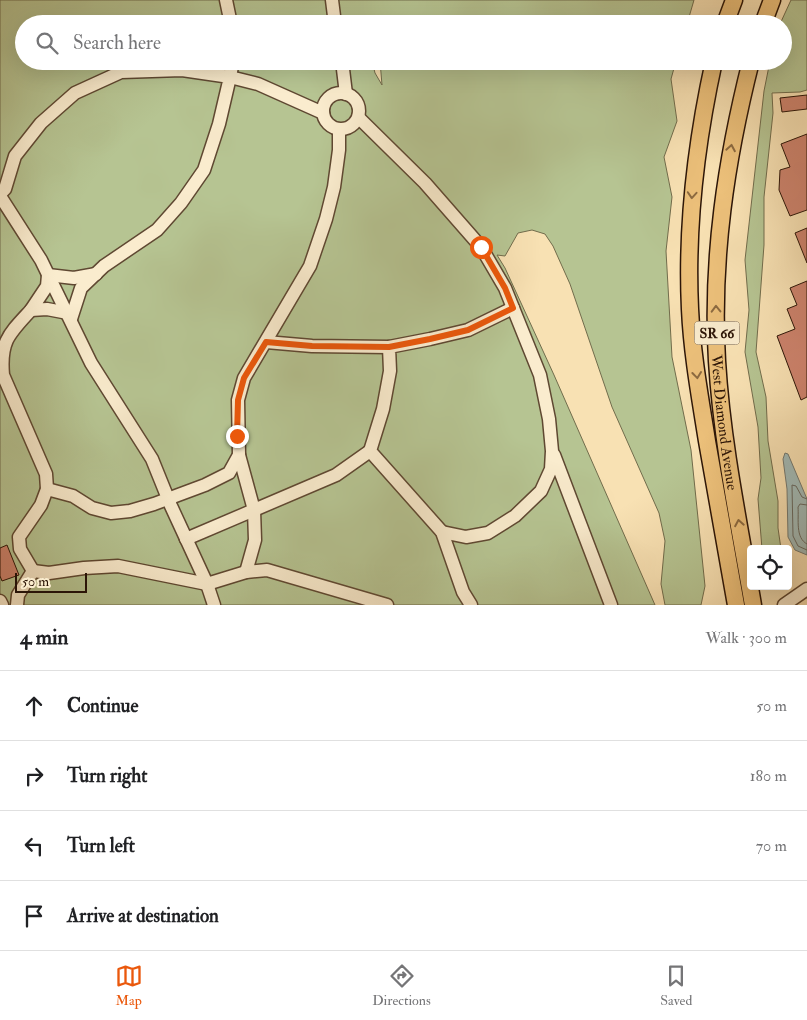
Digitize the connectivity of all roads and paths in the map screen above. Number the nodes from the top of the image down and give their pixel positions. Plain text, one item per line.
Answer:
1 (226, 0) edge
2 (332, 0) edge
3 (772, 0) edge
4 (229, 15) edge
5 (334, 15) edge
6 (766, 15) edge
7 (231, 70) edge
8 (343, 70) edge
9 (712, 70) edge
10 (750, 70) edge
11 (230, 77) junction
12 (346, 94) junction
13 (323, 113) junction
14 (358, 118) junction
15 (339, 130) junction
16 (0, 195) edge
17 (96, 274) junction
18 (48, 275) junction
19 (513, 308) junction
20 (31, 310) junction
21 (69, 316) junction
22 (266, 342) junction
23 (389, 347) junction
24 (370, 451) junction
25 (552, 451) junction
26 (239, 455) junction
27 (47, 489) junction
28 (167, 498) junction
29 (254, 510) junction
30 (442, 532) junction
31 (186, 539) junction
32 (33, 571) junction
33 (246, 572) junction
34 (207, 584) junction
35 (807, 589) edge
36 (0, 601) edge
37 (2, 605) edge
38 (17, 605) edge
39 (214, 605) edge
40 (387, 605) edge
41 (471, 605) edge
42 (611, 605) edge
43 (736, 605) edge
44 (753, 605) edge
45 (784, 605) edge

1 - 4 street
2 - 5 street
3 - 6 main road
7 - 11 street
8 - 12 street
9 -> 43 main road, West Diamond Avenue / SR 66
44 -> 10 main road, West Diamond Avenue / SR 66
11 - 13 street
11 - 16 street
11 - 17 street
12 - 13 street
12 - 14 street
13 - 15 street
14 - 15 street
14 - 19 street
15 - 22 street
16 - 18 street
17 - 18 street
17 - 21 street
18 - 20 street
18 - 21 street
19 - 23 street
19 - 25 street
20 - 21 street
20 - 27 street
21 - 28 street
22 - 23 street
22 - 26 street
23 - 24 street
24 - 29 street
24 - 30 street
25 - 30 street
25 - 42 street
26 - 28 street
26 - 29 street
27 - 28 street
27 - 32 street
28 - 31 street
29 - 31 street
29 - 33 street
30 - 41 street
31 - 34 street
32 - 34 street
32 - 38 street
33 - 34 street
33 - 40 street
34 - 39 street
35 - 45 street
36 - 37 street

